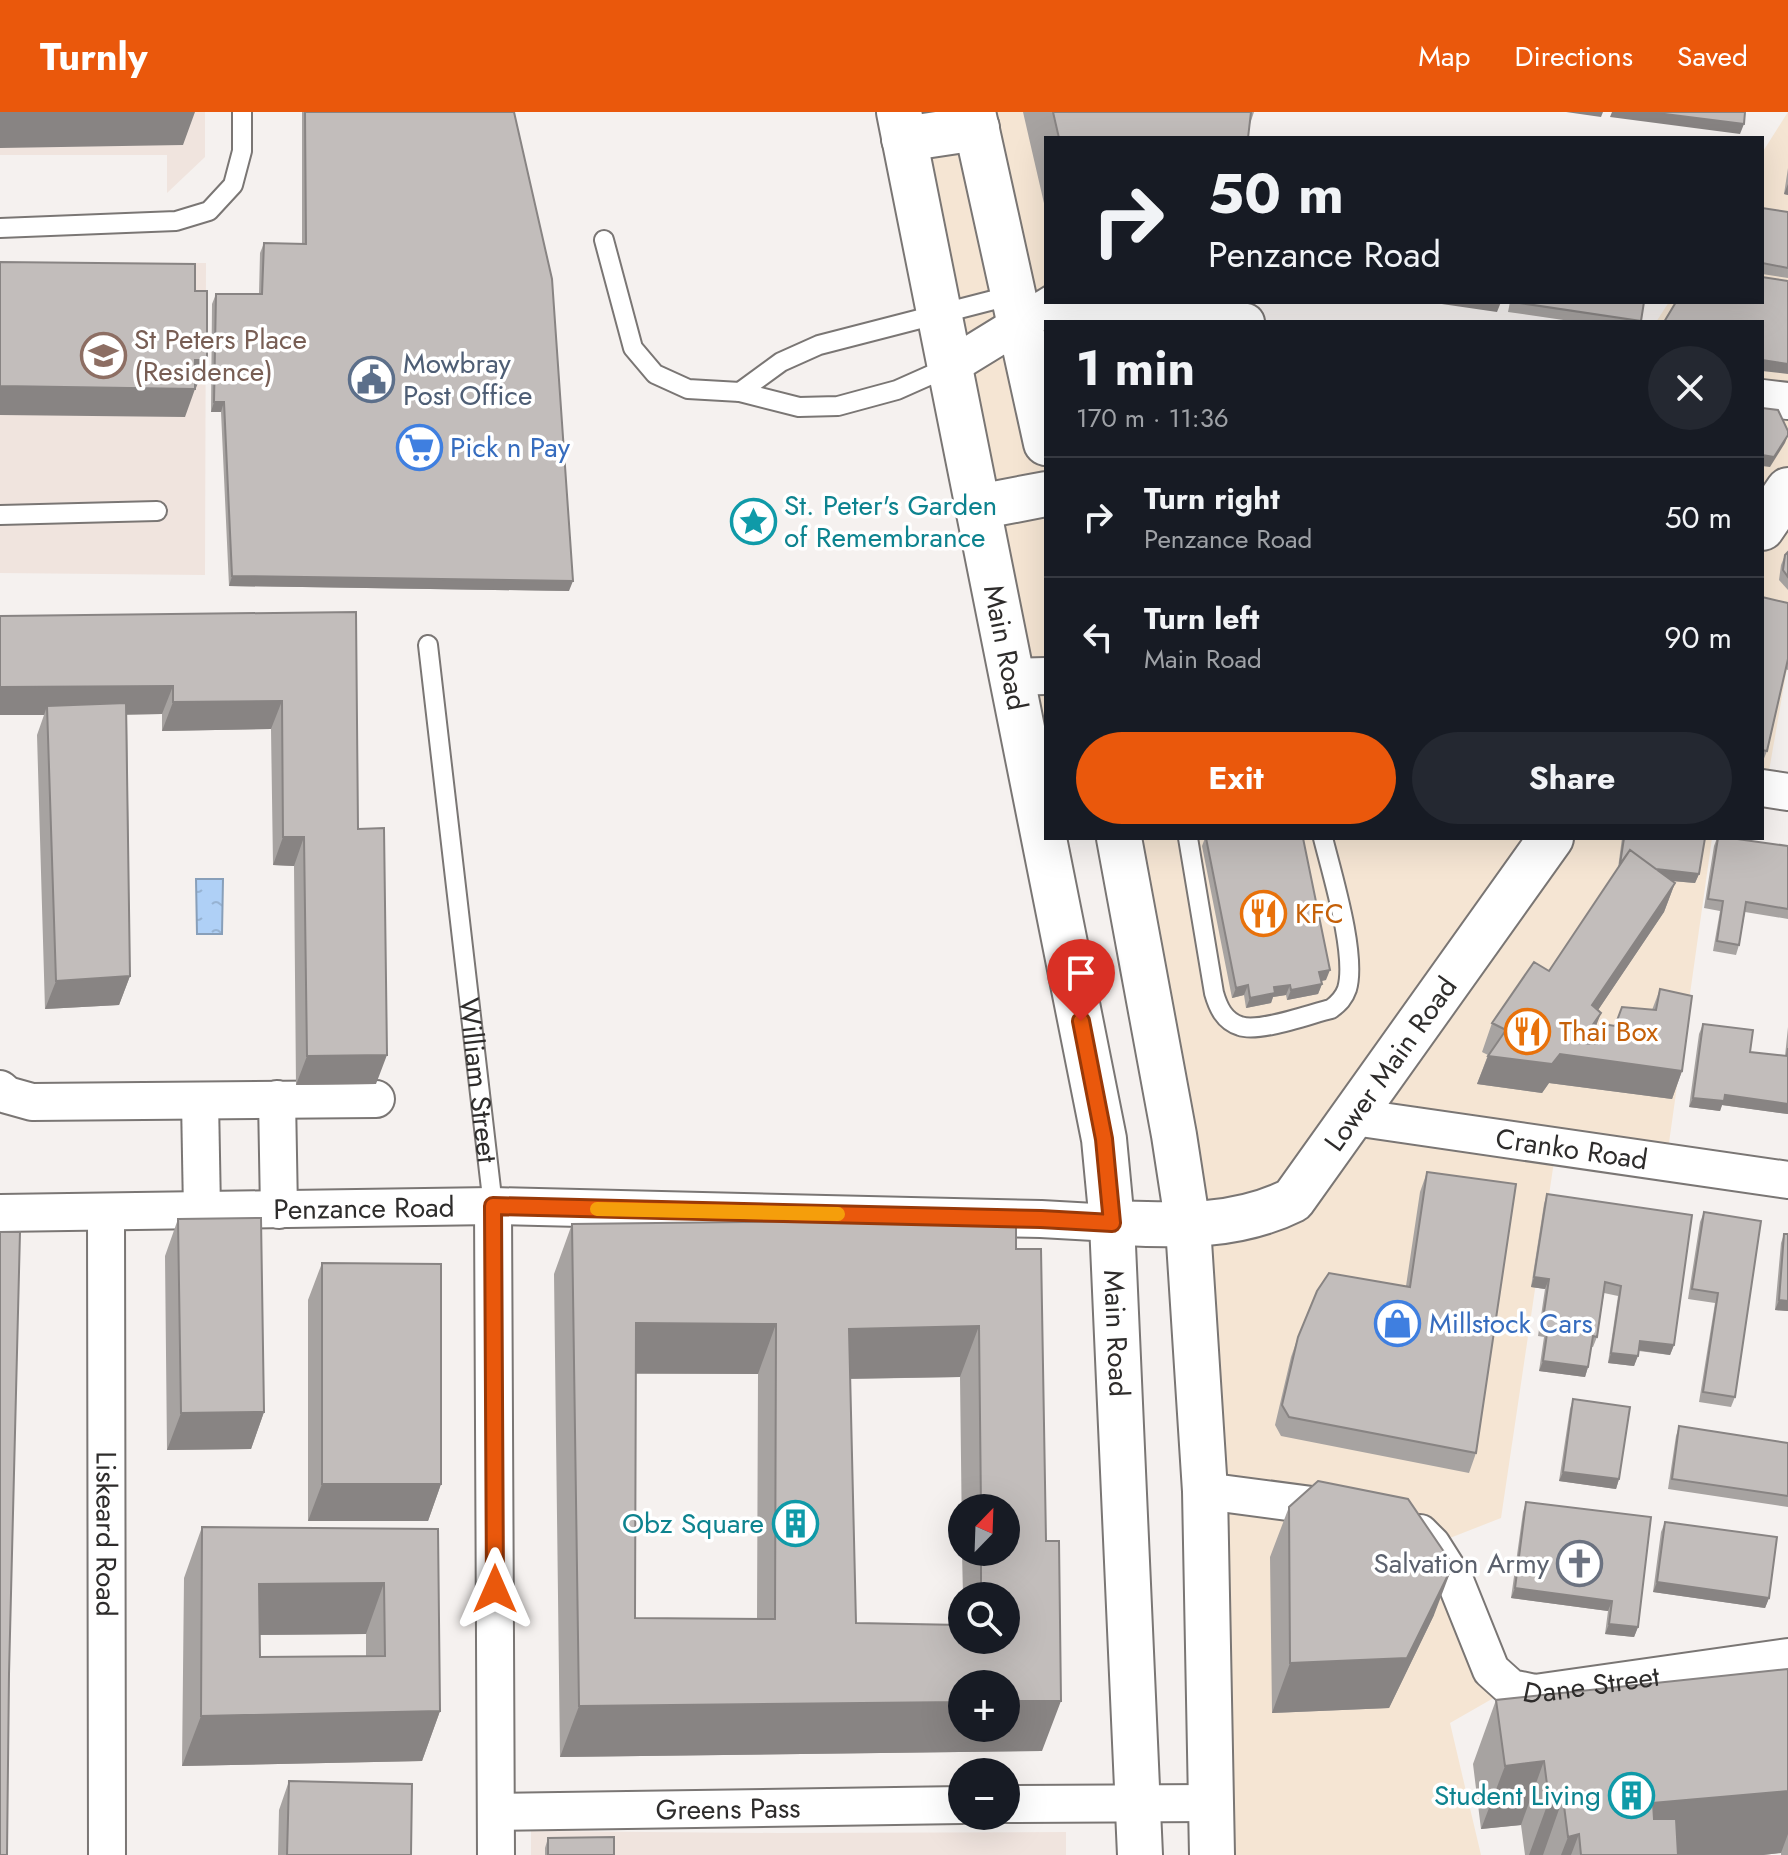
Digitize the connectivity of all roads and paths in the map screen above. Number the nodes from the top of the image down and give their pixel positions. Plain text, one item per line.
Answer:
1 (242, 112) edge
2 (975, 120) edge
3 (901, 126) edge
4 (0, 228) edge
5 (604, 240) dead end
6 (1044, 304) edge
7 (1074, 304) edge
8 (1018, 309) junction
9 (940, 314) junction
10 (1227, 320) edge
11 (951, 366) junction
12 (740, 392) junction
13 (1764, 398) edge
14 (1788, 401) edge
15 (1044, 433) edge
16 (1788, 490) edge
17 (1044, 494) edge
18 (978, 507) junction
19 (157, 511) dead end
20 (0, 515) edge
21 (1764, 525) edge
22 (428, 645) dead end
23 (1028, 677) edge
24 (1764, 788) edge
25 (1788, 792) edge
26 (1044, 829) edge
27 (1046, 840) edge
28 (1119, 840) edge
29 (1188, 840) edge
30 (1323, 840) edge
31 (1550, 840) edge
32 (0, 1089) edge
33 (277, 1099) junction
34 (376, 1099) dead end
35 (200, 1101) junction
36 (1354, 1117) junction
37 (1788, 1180) edge
38 (493, 1206) junction
39 (202, 1210) junction
40 (279, 1210) junction
41 (106, 1212) junction
42 (0, 1213) edge
43 (1112, 1223) junction
44 (1188, 1226) junction
45 (1205, 1491) junction
46 (1788, 1657) edge
47 (1139, 1802) junction
48 (1211, 1803) junction
49 (1020, 1804) edge
50 (948, 1805) edge
51 (496, 1812) junction
52 (107, 1855) edge
53 (496, 1855) edge
54 (1140, 1855) edge
55 (1212, 1855) edge

1 - 4 lane
2 - 3 main road
2 - 8 main road
3 - 9 main road, Main Road
5 - 12 lane
6 - 8 street
7 - 10 street
8 - 9 lane
8 - 11 street
8 - 15 main road
9 - 11 main road, Main Road
9 - 12 lane
11 - 12 lane
11 - 18 main road, Main Road
13 - 14 street
16 - 21 main road
17 - 18 main road
18 - 23 main road, Main Road
19 - 20 lane
22 - 38 lane, William Street
23 - 26 main road, Main Road
24 - 25 street
27 - 43 main road, Main Road
28 - 44 main road
29 - 30 lane
31 - 36 main road, Lower Main Road
32 - 35 street
33 - 34 street
33 - 35 street
33 - 40 street
35 - 39 street
36 - 37 street, Cranko Road
36 - 44 main road, Lower Main Road
38 - 40 street, Penzance Road
38 - 43 street, Penzance Road
38 - 51 street, William Street
39 - 40 street, Penzance Road
39 - 41 street, Penzance Road
41 - 42 street, Penzance Road
41 - 52 street, Liskeard Road
43 - 44 main road, Lower Main Road
43 - 47 main road, Main Road
44 - 45 main road
45 - 46 street, Dane Street
45 - 48 main road
47 - 48 street
47 - 49 street
47 - 54 main road, Main Road
48 - 55 main road
50 - 51 street, Greens Pass
51 - 53 street, William Street

